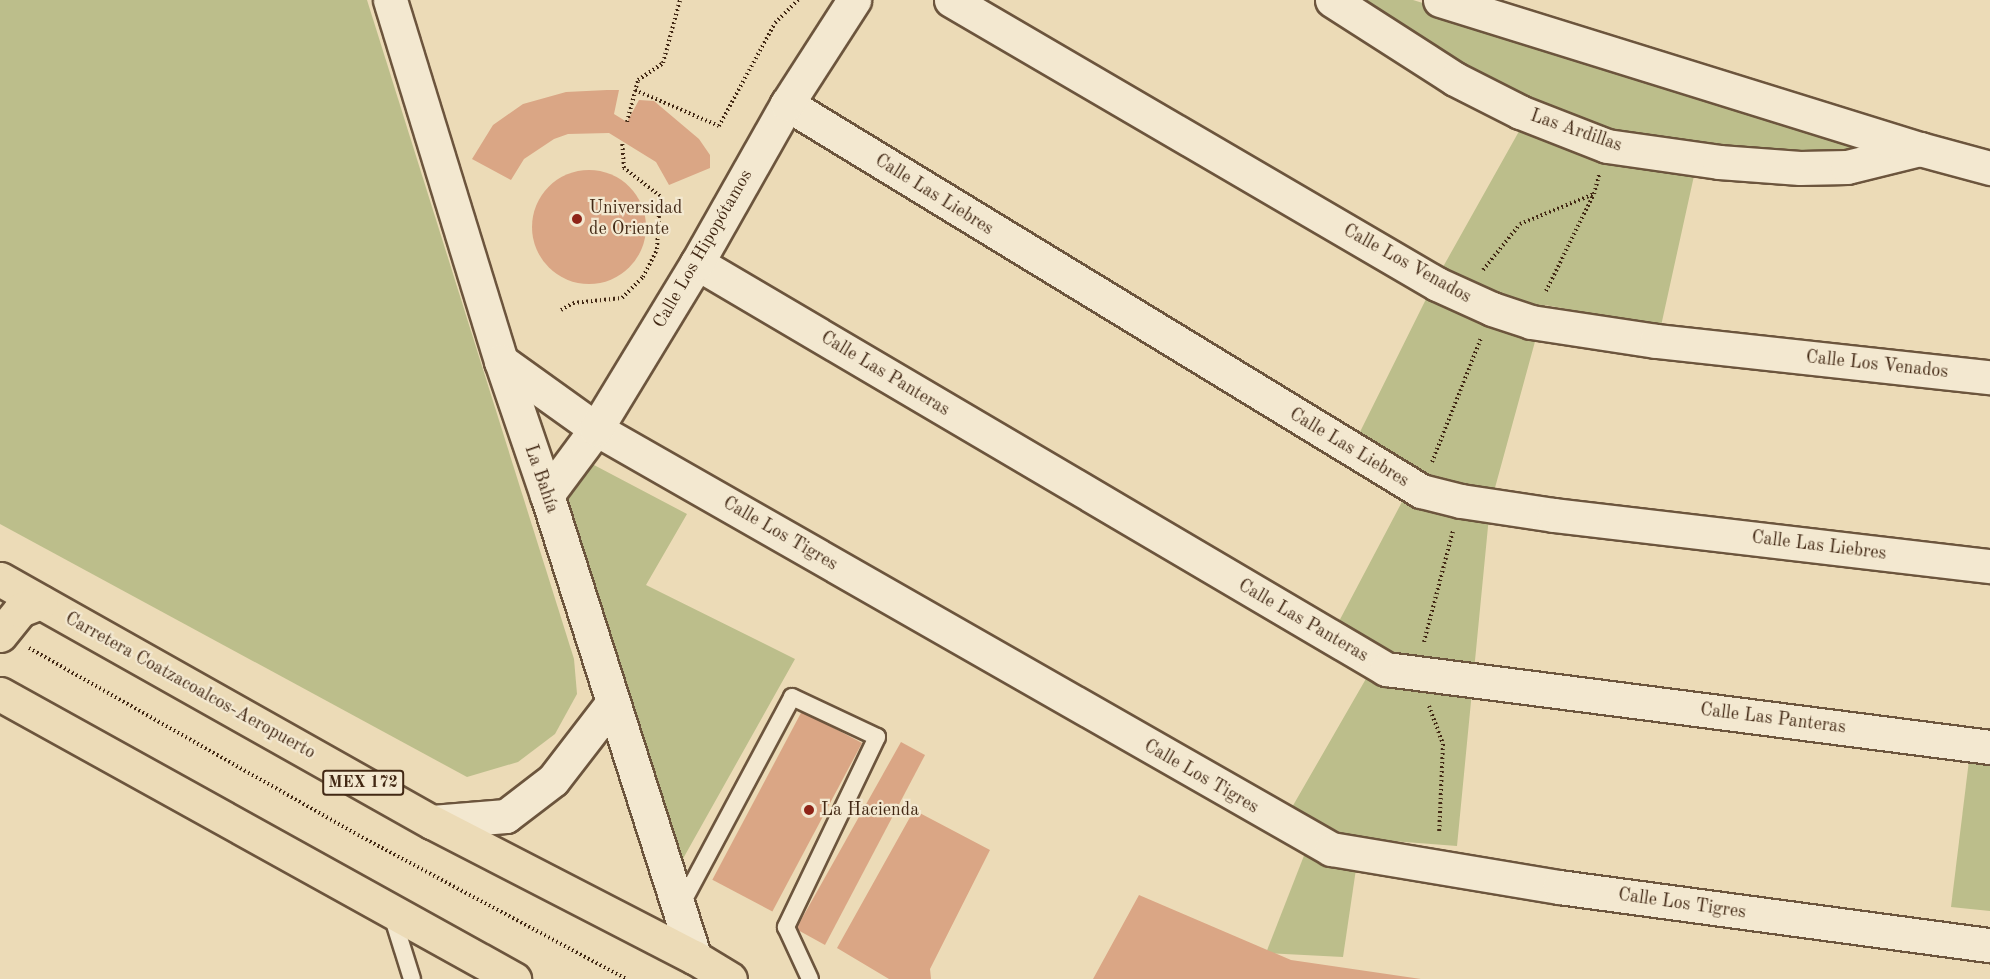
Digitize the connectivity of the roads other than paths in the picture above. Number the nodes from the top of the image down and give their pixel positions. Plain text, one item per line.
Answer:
1 (390, 0) edge
2 (854, 0) edge
3 (951, 0) edge
4 (1332, 0) edge
5 (1440, 0) edge
6 (787, 104) junction
7 (1920, 149) junction
8 (1990, 168) edge
9 (697, 263) junction
10 (501, 361) junction
11 (1990, 377) edge
12 (596, 429) junction
13 (547, 495) junction
14 (1990, 566) edge
15 (0, 579) edge
16 (41, 602) junction
17 (1, 633) edge
18 (0, 694) edge
19 (613, 702) junction
20 (1990, 747) edge
21 (432, 822) junction
22 (679, 909) junction
23 (390, 911) junction
24 (662, 941) junction
25 (1990, 945) edge
26 (694, 957) junction
27 (412, 979) edge
28 (514, 979) edge
29 (730, 979) edge
30 (810, 979) edge

1 - 10 street, La Bahía
2 - 6 street, Calle Los Hipopótamos
3 - 11 street, Calle Los Venados
4 - 7 street, Las Ardillas
5 - 7 street, Las Ardillas
6 - 9 street, Calle Los Hipopótamos
6 - 14 street, Calle Las Liebres
7 - 8 street, Las Ardillas
9 - 12 street, Calle Los Hipopótamos
9 - 20 street, Calle Las Panteras
10 - 12 street, Calle Los Tigres
10 - 13 street, La Bahía
12 - 13 street, Calle Los Hipopótamos
12 - 25 street, Calle Los Tigres
13 - 19 street, La Bahía
15 - 16 main road, Carretera Coatzacoalcos-Aeropuerto / MEX 172
16 - 17 main road
16 - 21 main road, Carretera Coatzacoalcos-Aeropuerto / MEX 172
18 - 23 main road
19 - 21 street
19 - 22 street, La Bahía
21 - 24 main road, Carretera Coatzacoalcos-Aeropuerto / MEX 172
22 - 24 lane
22 - 26 street, La Bahía
22 - 30 lane
23 - 27 lane
23 - 28 main road
24 - 26 main road, Carretera Coatzacoalcos-Aeropuerto / MEX 172
26 - 29 main road, Carretera Coatzacoalcos-Aeropuerto / MEX 172

